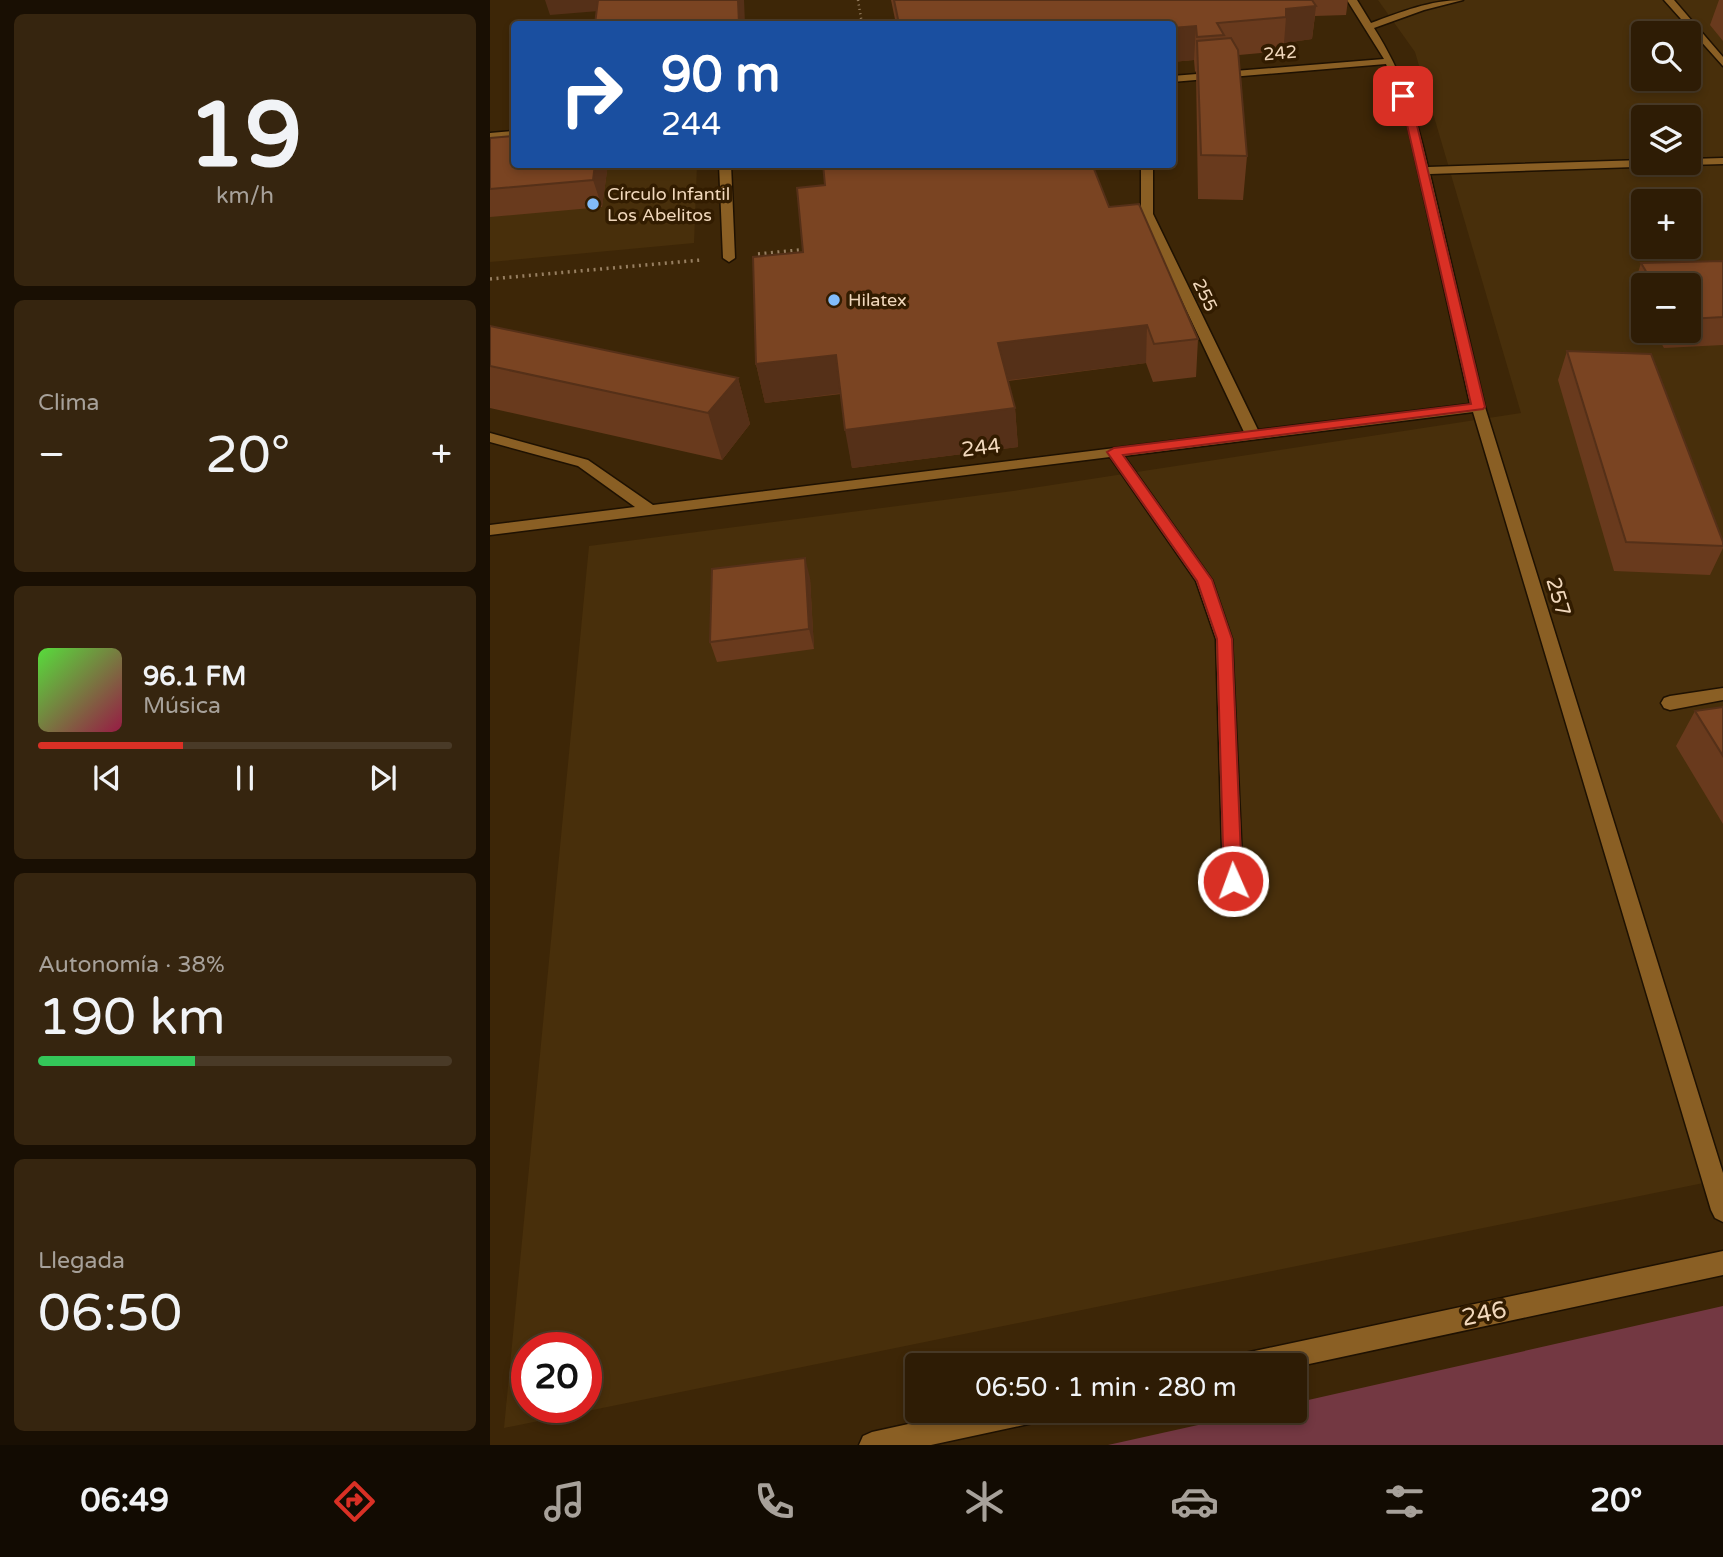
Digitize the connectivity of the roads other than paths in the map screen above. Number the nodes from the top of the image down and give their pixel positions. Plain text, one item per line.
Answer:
1 (1352, 0) edge
2 (1458, 0) edge
3 (1669, 0) edge
4 (1369, 27) junction
5 (1390, 61) junction
6 (1723, 64) edge
7 (1176, 79) edge
8 (511, 134) edge
9 (490, 136) edge
10 (1723, 161) edge
11 (1701, 162) edge
12 (1631, 164) edge
13 (725, 168) edge
14 (1147, 168) edge
15 (1423, 171) junction
16 (729, 258) road end
17 (1478, 407) junction
18 (1253, 435) junction
19 (490, 437) edge
20 (1114, 452) junction
21 (650, 510) junction
22 (490, 530) edge
23 (1723, 694) edge
24 (1670, 703) dead end
25 (1233, 881) dead end
26 (1723, 1210) edge
27 (1723, 1263) edge
28 (1301, 1353) edge
29 (973, 1423) edge
30 (872, 1445) edge

1 - 4 street, 257
2 - 4 street
3 - 6 street
4 - 5 street, 257
5 - 7 street, 242
5 - 15 street, 257
8 - 9 street
10 - 11 street
12 - 15 street
13 - 16 street
14 - 18 street, 255
15 - 17 street, 257
17 - 18 street, 244
17 - 26 street, 257
18 - 20 street, 244
19 - 21 street
20 - 21 street, 244
20 - 25 street
21 - 22 street, 244
23 - 24 street
27 - 28 street, 246
29 - 30 street

